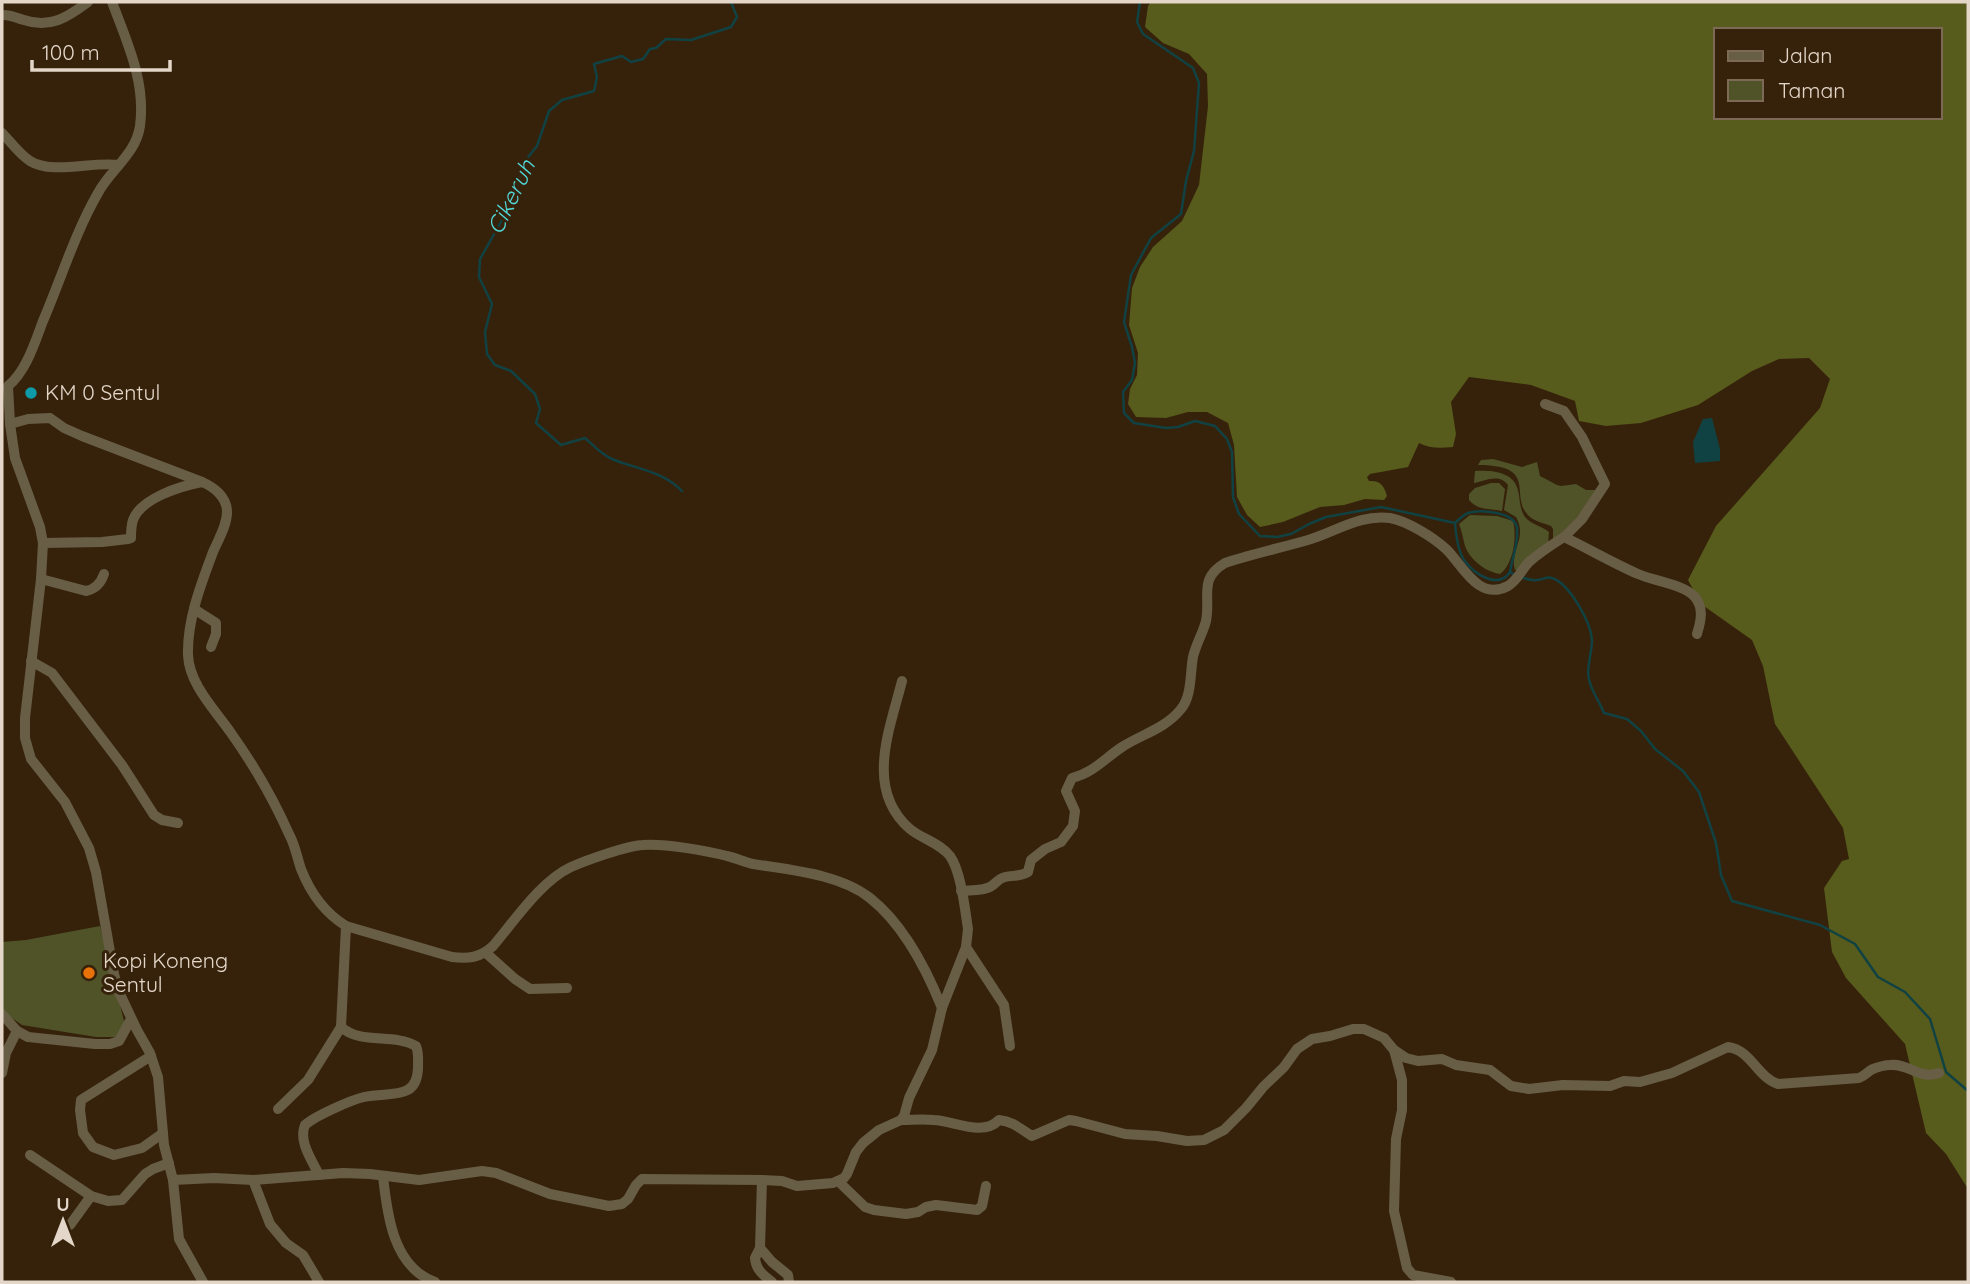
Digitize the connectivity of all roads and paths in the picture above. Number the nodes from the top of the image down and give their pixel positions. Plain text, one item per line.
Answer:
1 (88, 2) edge
2 (112, 2) edge
3 (2, 15) edge
4 (2, 134) edge
5 (119, 165) junction
6 (5, 386) edge
7 (1545, 404) dead end
8 (10, 424) junction
9 (202, 482) junction
10 (1564, 537) junction
11 (43, 543) junction
12 (104, 575) dead end
13 (41, 579) junction
14 (194, 609) junction
15 (1697, 634) dead end
16 (211, 647) dead end
17 (31, 660) junction
18 (902, 681) dead end
19 (178, 822) dead end
20 (961, 891) junction
21 (346, 926) junction
22 (966, 947) junction
23 (486, 953) junction
24 (567, 988) dead end
25 (942, 1008) junction
26 (2, 1014) edge
27 (131, 1019) junction
28 (341, 1027) junction
29 (17, 1031) junction
30 (1010, 1046) dead end
31 (1394, 1050) junction
32 (152, 1056) junction
33 (2, 1073) edge
34 (1939, 1073) dead end
35 (278, 1109) dead end
36 (901, 1120) junction
37 (163, 1133) junction
38 (30, 1155) dead end
39 (169, 1164) junction
40 (319, 1175) junction
41 (383, 1176) junction
42 (173, 1180) junction
43 (253, 1180) junction
44 (762, 1180) junction
45 (838, 1181) junction
46 (986, 1186) dead end
47 (91, 1196) junction
48 (70, 1225) dead end
49 (760, 1248) junction
50 (203, 1282) edge
51 (319, 1282) edge
52 (435, 1282) edge
53 (772, 1282) edge
54 (789, 1282) edge
55 (1451, 1282) edge

1 - 3 street
2 - 5 street
4 - 5 street
5 - 6 street
6 - 8 street
7 - 10 street
8 - 9 street
8 - 11 street
9 - 11 street
9 - 14 street
10 - 15 street
10 - 20 street
11 - 13 street
12 - 13 street
13 - 17 street
14 - 16 street
14 - 21 street
17 - 19 street
17 - 27 street
18 - 20 street
20 - 22 street
21 - 23 street
21 - 28 street
22 - 25 street
22 - 30 street
23 - 24 street
23 - 25 street
25 - 36 street
26 - 29 street
27 - 29 street
27 - 32 street
28 - 35 street
28 - 40 street
29 - 33 street
31 - 34 street
31 - 36 street
31 - 55 street
32 - 37 street
32 - 37 street
36 - 45 street
37 - 39 street
38 - 47 street
39 - 42 street
39 - 47 street
40 - 41 street
40 - 43 street
41 - 44 street
41 - 52 street
42 - 43 street
42 - 50 street
43 - 51 street
44 - 45 street
44 - 49 street
45 - 46 street
47 - 48 street
49 - 53 street
49 - 54 street

